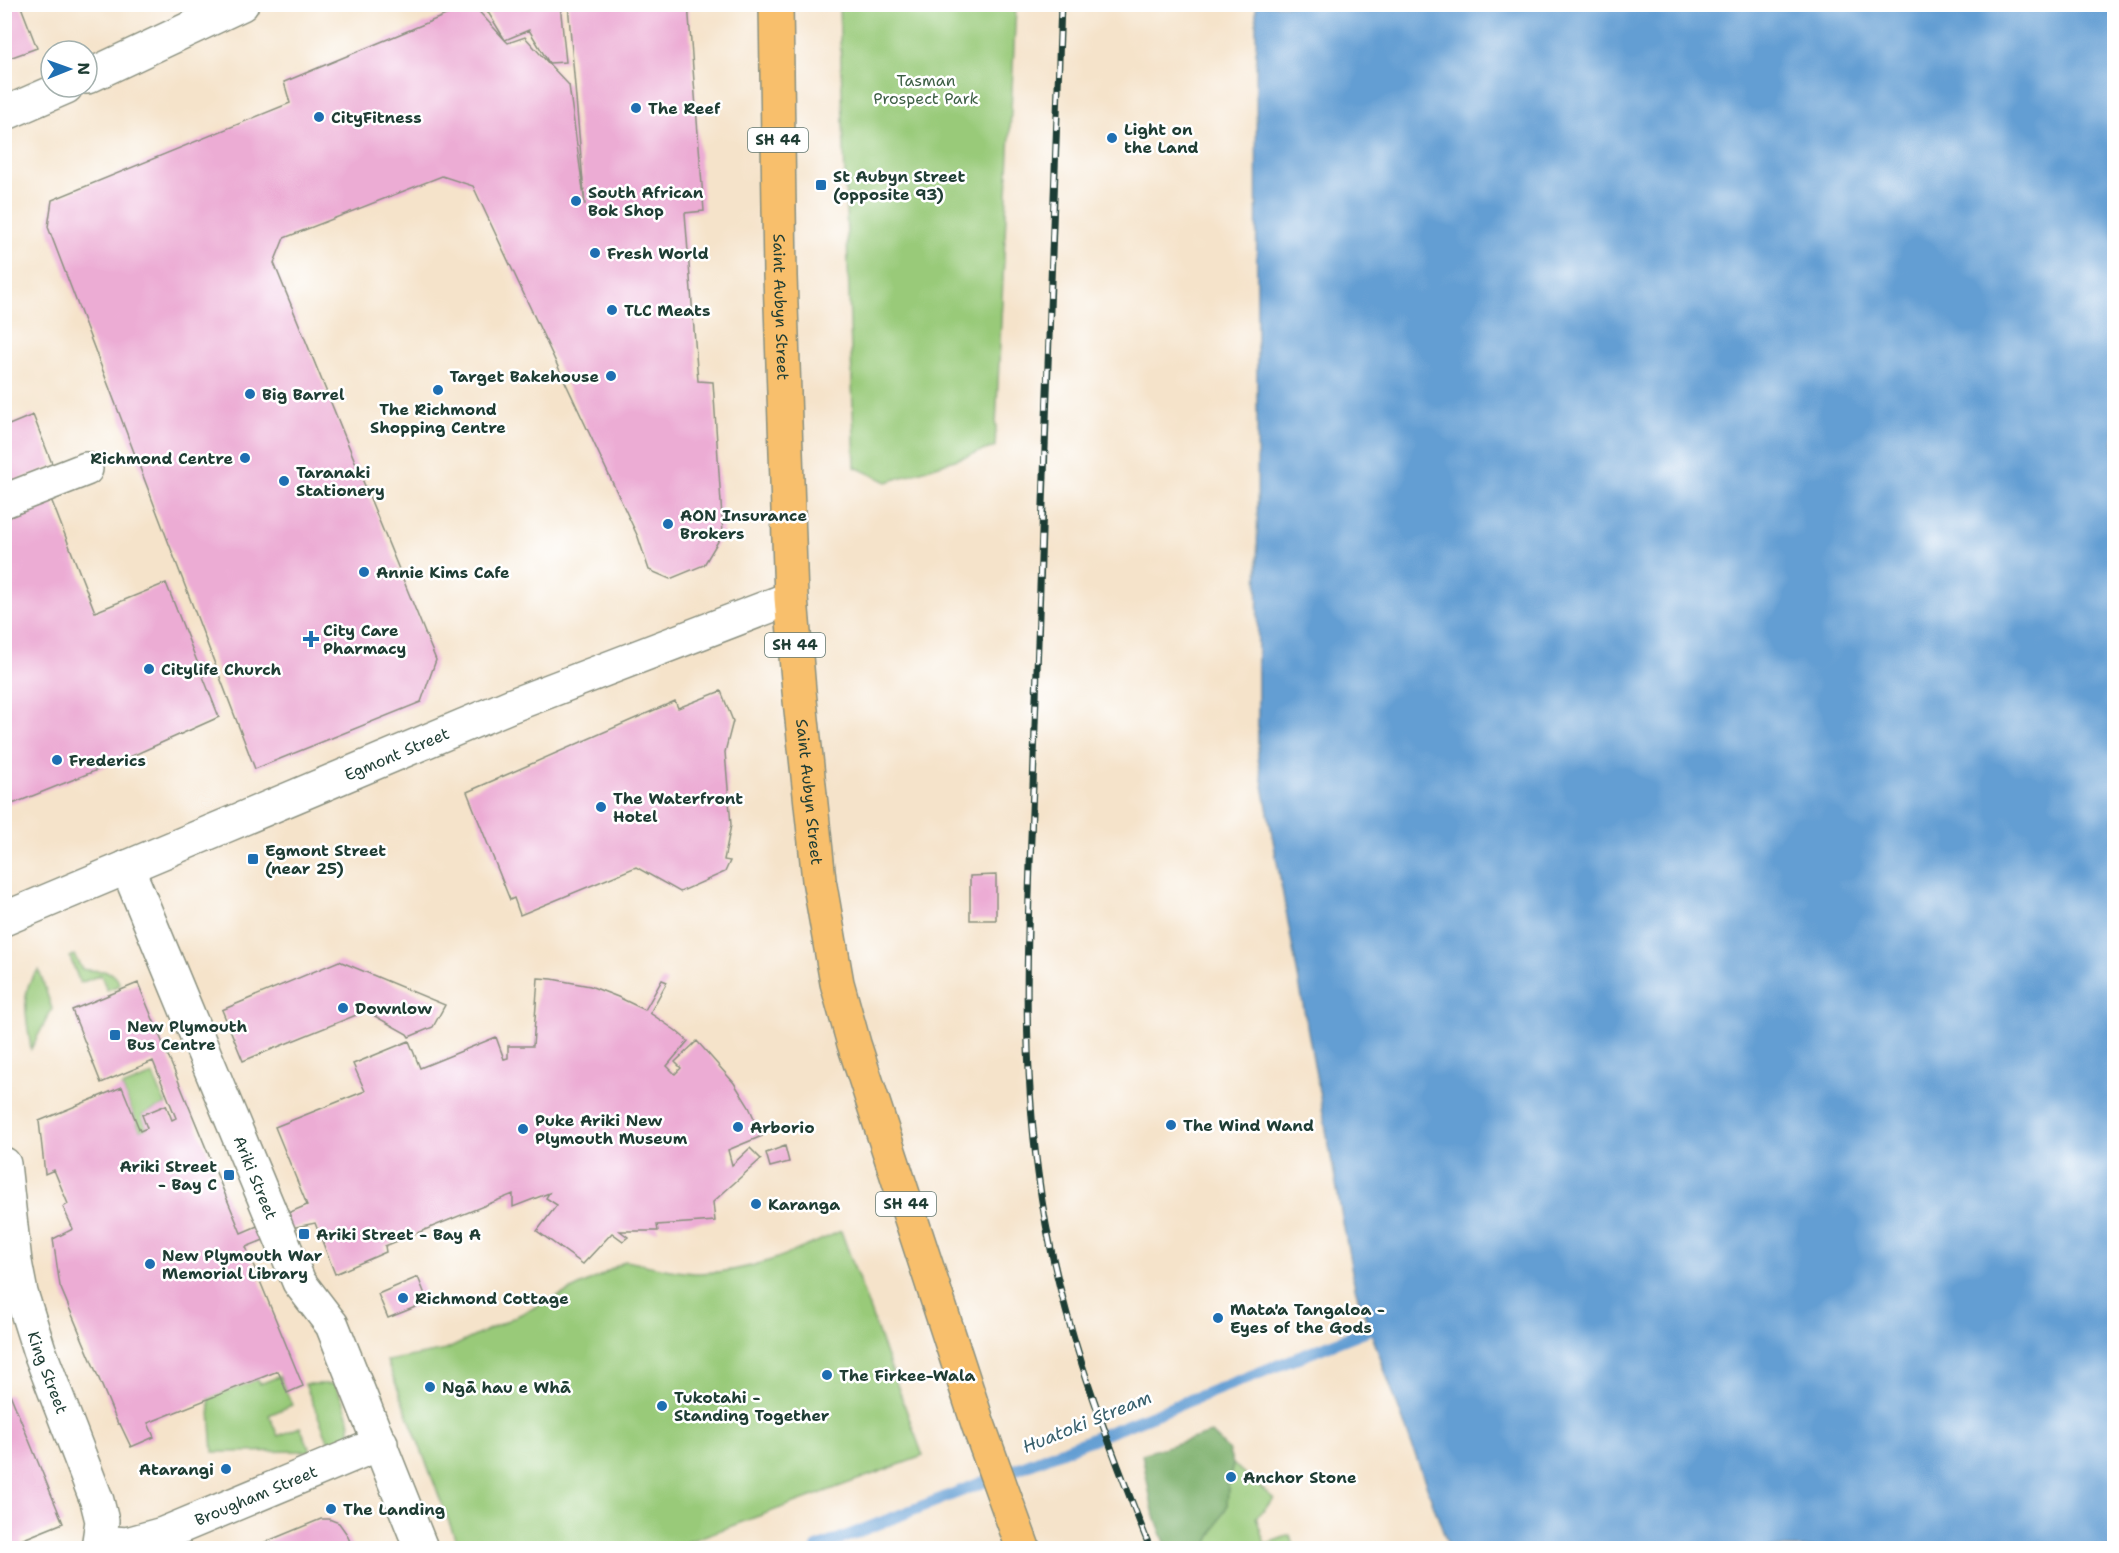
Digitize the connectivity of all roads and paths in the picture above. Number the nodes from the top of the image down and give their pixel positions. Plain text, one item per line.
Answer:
1 (243, 4) edge
2 (776, 4) edge
3 (99, 71) edge
4 (39, 99) edge
5 (4, 114) edge
6 (86, 469) dead end
7 (4, 501) edge
8 (791, 598) junction
9 (127, 867) junction
10 (4, 918) edge
11 (4, 1164) edge
12 (381, 1443) junction
13 (99, 1545) edge
14 (421, 1548) edge
15 (1023, 1548) edge

1 - 3 street
2 - 8 highway, Saint Aubyn Street / SH 44
4 - 5 street
6 - 7 street
8 - 9 street, Egmont Street
8 - 15 highway, Saint Aubyn Street / SH 44
9 - 10 street, Egmont Street
9 - 12 street, Ariki Street
11 - 13 street, King Street
12 - 13 street, Brougham Street
12 - 14 street, Ariki Street

